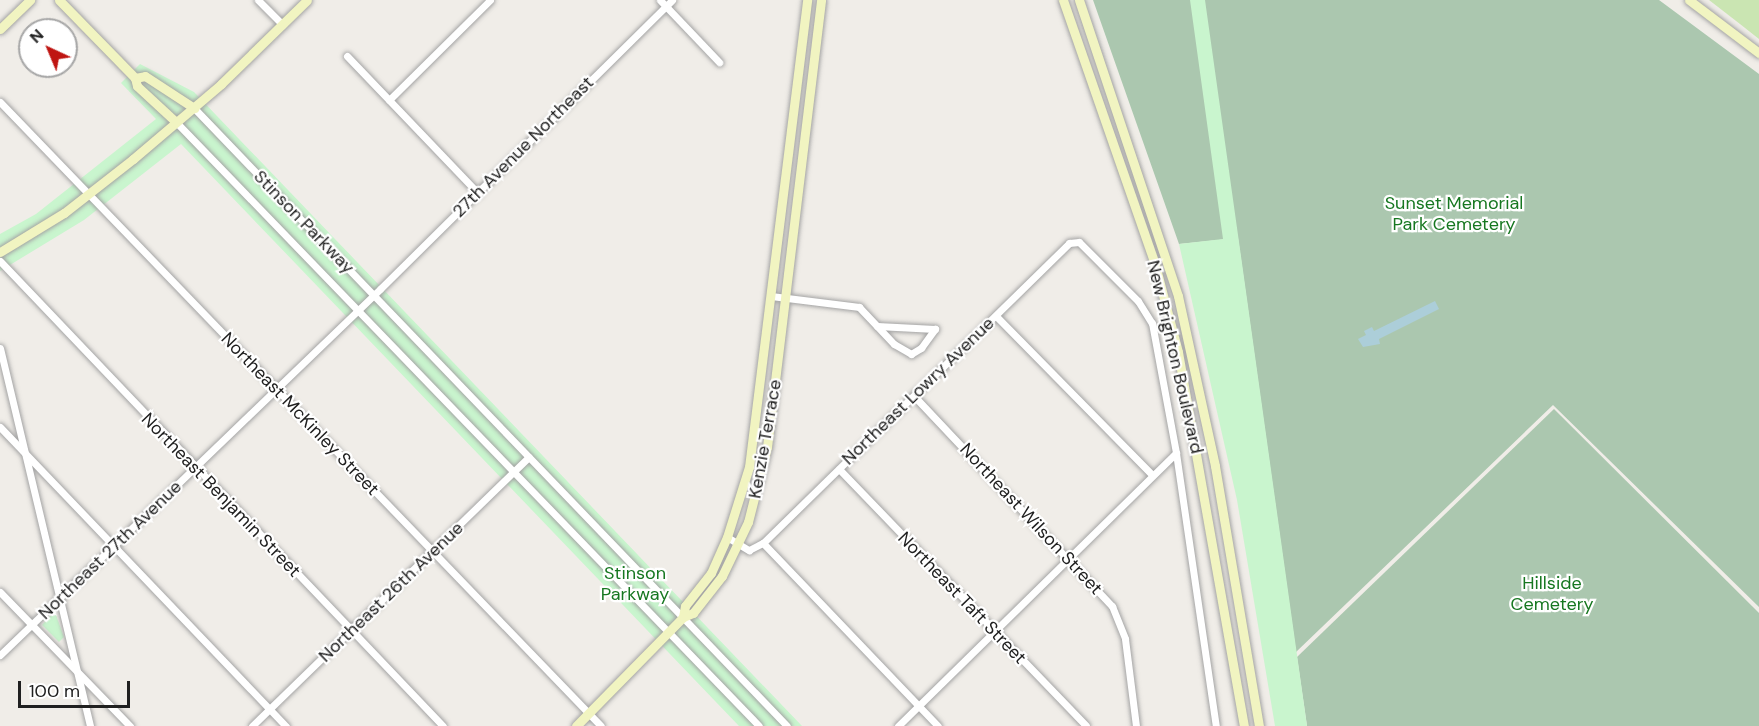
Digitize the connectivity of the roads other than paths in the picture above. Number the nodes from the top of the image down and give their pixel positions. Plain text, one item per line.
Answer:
1 (30, 0) edge
2 (59, 0) edge
3 (258, 0) edge
4 (307, 0) edge
5 (490, 0) edge
6 (660, 0) edge
7 (672, 0) edge
8 (807, 0) edge
9 (821, 0) edge
10 (1063, 0) edge
11 (1079, 0) edge
12 (1689, 0) edge
13 (666, 6) junction
14 (283, 25) junction
15 (0, 29) edge
16 (1759, 53) edge
17 (347, 56) dead end
18 (719, 62) dead end
19 (135, 78) junction
20 (389, 100) junction
21 (0, 102) edge
22 (194, 108) junction
23 (177, 122) junction
24 (478, 193) junction
25 (88, 194) junction
26 (1074, 241) joint
27 (0, 252) edge
28 (0, 261) edge
29 (374, 294) junction
30 (771, 296) junction
31 (786, 297) junction
32 (359, 309) junction
33 (996, 316) junction
34 (877, 326) junction
35 (0, 348) edge
36 (277, 389) junction
37 (914, 396) junction
38 (0, 427) edge
39 (25, 453) junction
40 (1176, 453) junction
41 (529, 457) junction
42 (195, 467) junction
43 (838, 469) junction
44 (514, 472) junction
45 (1152, 475) junction
46 (727, 537) junction
47 (763, 543) junction
48 (114, 547) junction
49 (738, 547) junction
50 (433, 551) junction
51 (1069, 558) junction
52 (0, 592) edge
53 (60, 599) junction
54 (683, 617) junction
55 (32, 625) junction
56 (351, 630) junction
57 (669, 632) junction
58 (994, 632) junction
59 (0, 655) edge
60 (78, 672) junction
61 (919, 706) junction
62 (270, 709) junction
63 (589, 714) junction
64 (90, 726) edge
65 (130, 726) edge
66 (252, 726) edge
67 (286, 726) edge
68 (443, 726) edge
69 (576, 726) edge
70 (601, 726) edge
71 (759, 726) edge
72 (787, 726) edge
73 (898, 726) edge
74 (938, 726) edge
75 (1086, 726) edge
76 (1136, 726) edge
77 (1216, 726) edge
78 (1244, 726) edge
79 (1259, 726) edge

1 - 15 main road
2 - 19 main road
3 - 14 street
4 - 14 main road
5 - 20 street
6 - 13 street
7 - 13 street, 27th Avenue Northeast
8 - 30 main road, Kenzie Terrace
9 - 31 main road, Kenzie Terrace
10 - 78 main road, New Brighton Boulevard
11 - 79 main road, New Brighton Boulevard
12 - 16 main road
13 - 18 street
13 - 24 street, 27th Avenue Northeast
14 - 22 main road
17 - 20 street
19 - 22 main road
19 - 23 main road
20 - 24 street
21 - 25 street, Northeast McKinley Street
22 - 23 main road
22 - 29 street, Stinson Parkway
23 - 25 main road
23 - 32 street, Stinson Parkway
24 - 29 street, 27th Avenue Northeast
25 - 27 main road
25 - 36 street, Northeast McKinley Street
26 - 33 street, Northeast Lowry Avenue
26 - 40 street, New Brighton Boulevard
28 - 42 street, Northeast Benjamin Street
29 - 32 street, Northeast 27th Avenue
29 - 41 street, Stinson Parkway
30 - 31 street
30 - 46 main road, Kenzie Terrace
31 - 34 street
31 - 49 main road, Kenzie Terrace
32 - 36 street, Northeast 27th Avenue
32 - 44 street, Stinson Parkway
33 - 37 street, Northeast Lowry Avenue
33 - 45 street
34 - 34 street
35 - 39 street
36 - 42 street, Northeast 27th Avenue
36 - 50 street, Northeast McKinley Street
37 - 43 street, Northeast Lowry Avenue
37 - 51 street, Northeast Wilson Street
38 - 39 street
39 - 48 street
39 - 53 street
40 - 45 street
40 - 77 street, New Brighton Boulevard
41 - 44 street, Northeast 26th Avenue
41 - 54 street, Stinson Parkway
42 - 48 street, Northeast 27th Avenue
42 - 56 street, Northeast Benjamin Street
43 - 47 street, Northeast Lowry Avenue
43 - 58 street, Northeast Taft Street
44 - 50 street, Northeast 26th Avenue
44 - 57 street, Stinson Parkway
45 - 51 street
46 - 49 street
46 - 54 main road, Kenzie Terrace
47 - 49 street, Northeast Lowry Avenue
47 - 61 street
48 - 53 street, Northeast 27th Avenue
48 - 62 street
49 - 54 main road, Kenzie Terrace
50 - 56 street, Northeast 26th Avenue
50 - 63 street, Northeast McKinley Street
51 - 58 street
51 - 76 street, Northeast Wilson Street
52 - 55 street
53 - 55 street, Northeast 27th Avenue
53 - 60 street
54 - 57 main road
54 - 72 street, Stinson Parkway
55 - 59 street, Northeast 27th Avenue
55 - 60 street
56 - 62 street, Northeast 26th Avenue
56 - 68 street, Northeast Benjamin Street
57 - 63 main road
57 - 71 street, Stinson Parkway
58 - 61 street
58 - 75 street, Northeast Taft Street
60 - 64 street
60 - 65 street
61 - 73 street
61 - 74 street
62 - 66 street, Northeast 26th Avenue
62 - 67 street
63 - 69 main road
63 - 70 street, Northeast McKinley Street

